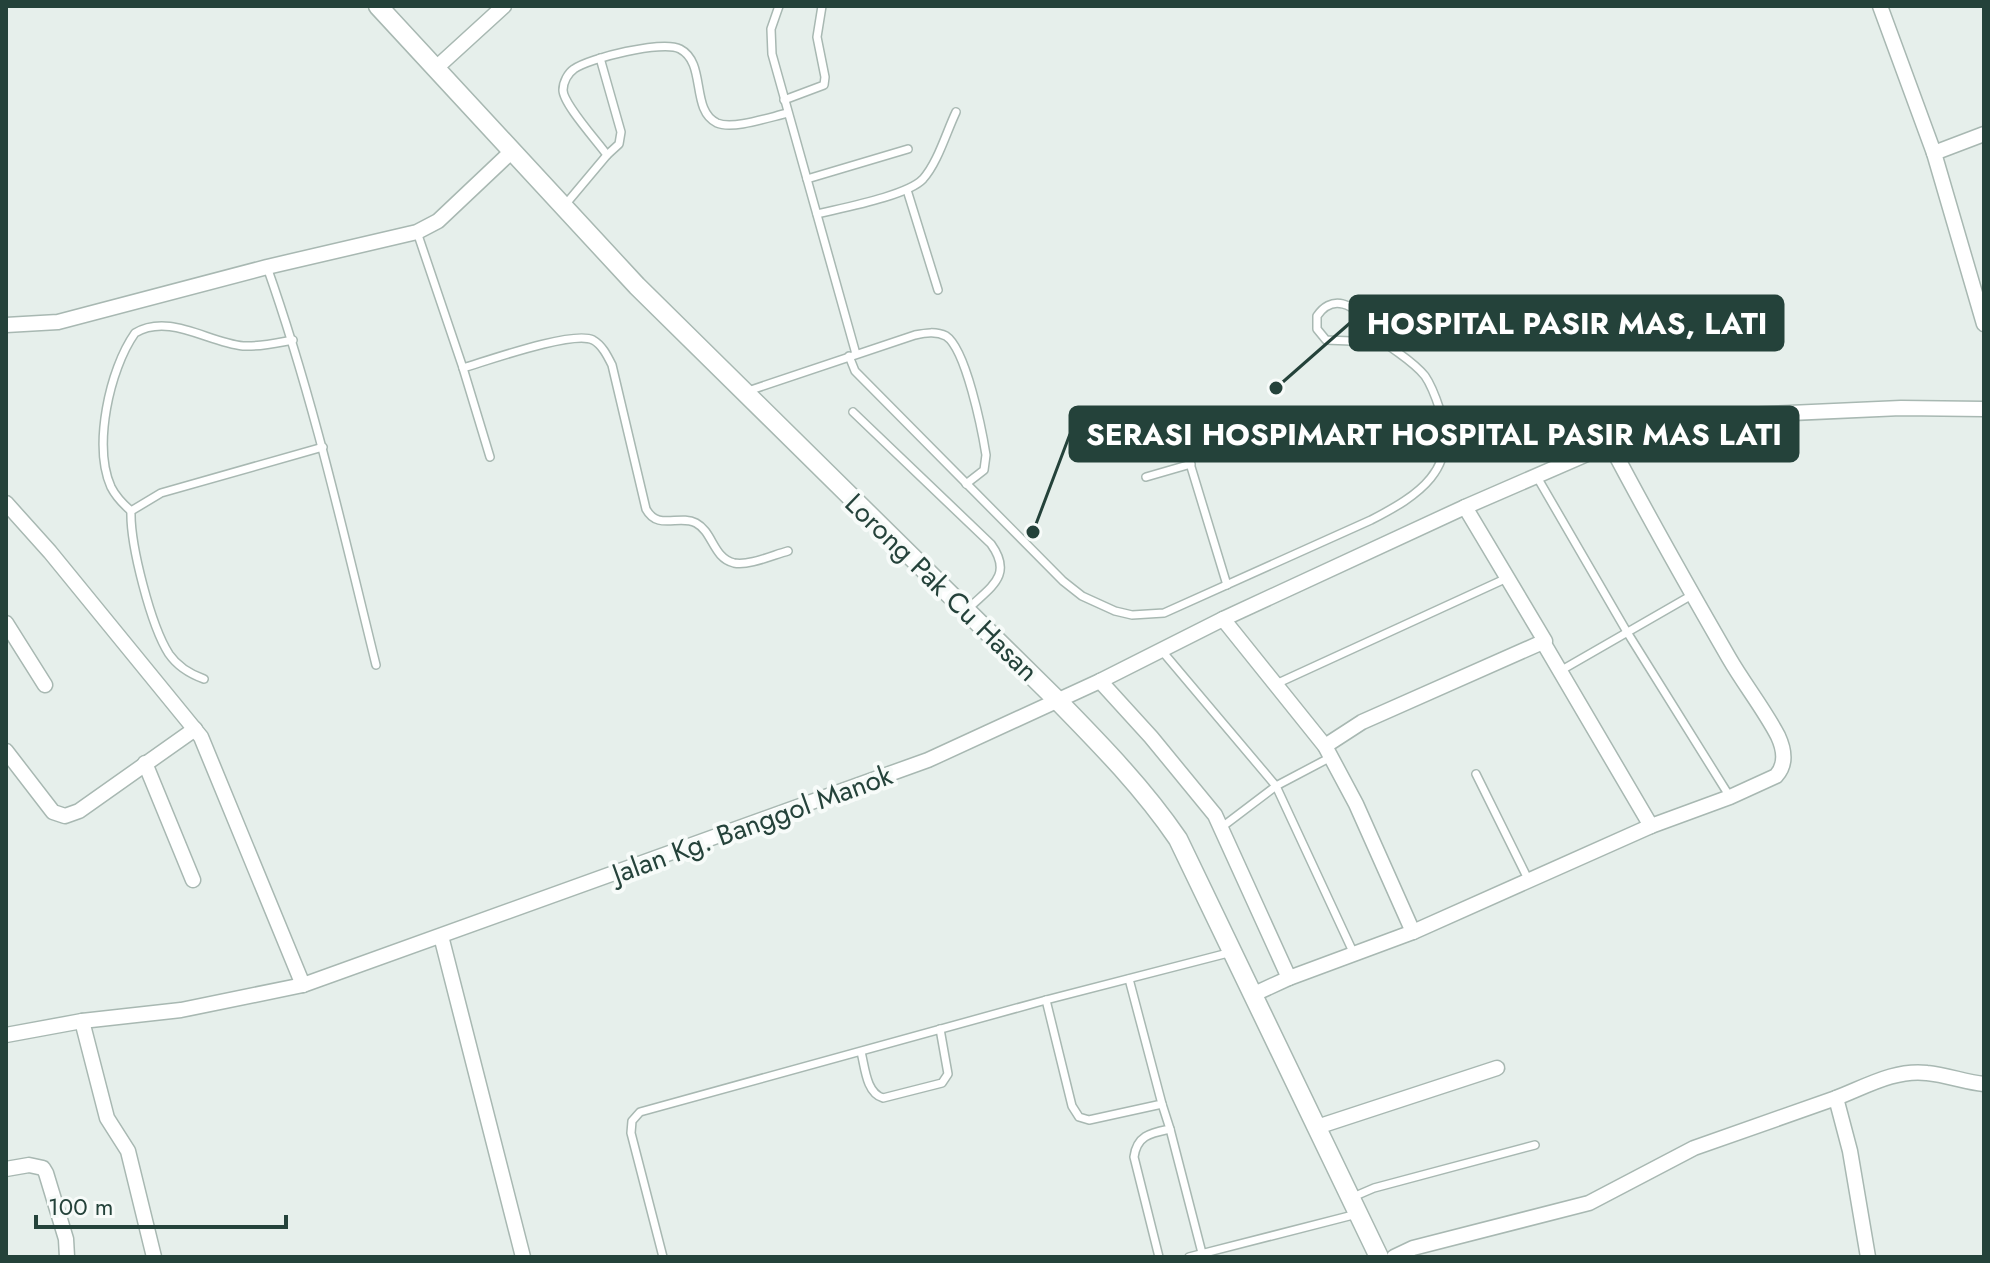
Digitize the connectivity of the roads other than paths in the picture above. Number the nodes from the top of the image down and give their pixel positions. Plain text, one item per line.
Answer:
1 (378, 6) edge
2 (504, 6) edge
3 (779, 6) edge
4 (822, 6) edge
5 (1880, 6) edge
6 (600, 58) junction
7 (435, 69) junction
8 (784, 100) junction
9 (956, 112) dead end
10 (788, 113) junction
11 (1984, 134) edge
12 (908, 149) dead end
13 (511, 152) junction
14 (1934, 153) junction
15 (607, 155) junction
16 (807, 179) junction
17 (907, 190) junction
18 (563, 207) junction
19 (817, 214) junction
20 (417, 232) junction
21 (267, 267) junction
22 (938, 290) dead end
23 (1984, 324) edge
24 (6, 325) edge
25 (1371, 330) junction
26 (293, 340) junction
27 (852, 355) junction
28 (463, 368) junction
29 (743, 393) junction
30 (1984, 409) edge
31 (853, 412) dead end
32 (1181, 434) dead end
33 (1610, 444) junction
34 (323, 447) junction
35 (490, 457) dead end
36 (1191, 464) junction
37 (1537, 476) junction
38 (1146, 477) dead end
39 (966, 484) junction
40 (6, 503) edge
41 (1465, 507) junction
42 (131, 511) junction
43 (788, 551) dead end
44 (1507, 578) junction
45 (1227, 585) junction
46 (1692, 595) junction
47 (966, 611) junction
48 (1223, 619) junction
49 (6, 623) edge
50 (1627, 632) junction
51 (1543, 642) junction
52 (1161, 650) junction
53 (376, 665) dead end
54 (1560, 671) junction
55 (204, 679) dead end
56 (1100, 681) junction
57 (45, 685) dead end
58 (1274, 685) junction
59 (1059, 702) junction
60 (195, 729) junction
61 (6, 751) edge
62 (1328, 751) junction
63 (145, 763) junction
64 (1476, 774) dead end
65 (1276, 786) junction
66 (1730, 797) junction
67 (1651, 826) junction
68 (1222, 827) junction
69 (193, 880) dead end
70 (1529, 881) junction
71 (1413, 932) junction
72 (441, 936) junction
73 (1232, 952) junction
74 (1354, 954) junction
75 (1289, 978) junction
76 (1129, 979) junction
77 (303, 985) junction
78 (1252, 995) junction
79 (1046, 1000) junction
80 (82, 1021) junction
81 (940, 1029) junction
82 (6, 1035) edge
83 (861, 1052) junction
84 (1497, 1068) dead end
85 (1984, 1084) edge
86 (1836, 1098) junction
87 (1162, 1104) junction
88 (1317, 1127) junction
89 (1170, 1129) junction
90 (1535, 1145) dead end
91 (6, 1169) edge
92 (1354, 1206) junction
93 (1202, 1253) junction
94 (67, 1257) edge
95 (154, 1257) edge
96 (523, 1257) edge
97 (663, 1257) edge
98 (1159, 1257) edge
99 (1189, 1257) edge
100 (1379, 1257) edge
101 (1394, 1257) edge
102 (1868, 1257) edge

1 - 7 street, Lorong Pak Cu Hasan
2 - 7 street
3 - 8 lane
4 - 8 lane
5 - 14 street
6 - 10 lane
6 - 15 lane
6 - 15 lane
7 - 13 street, Lorong Pak Cu Hasan
8 - 10 lane
9 - 17 lane
10 - 16 lane
11 - 14 street
12 - 16 lane
13 - 18 street, Lorong Pak Cu Hasan
13 - 20 street
14 - 23 street
15 - 18 lane
16 - 19 lane
17 - 19 lane
17 - 22 lane
18 - 29 street, Lorong Pak Cu Hasan
19 - 27 lane
20 - 21 street
20 - 28 lane
21 - 24 street
21 - 26 lane
25 - 25 lane
25 - 45 lane
26 - 34 lane
26 - 42 lane
27 - 29 lane
27 - 39 lane
27 - 39 lane
28 - 35 lane
28 - 43 lane
29 - 47 street, Lorong Pak Cu Hasan
30 - 33 street, Jalan Kg. Banggol Manok
31 - 47 lane
32 - 36 lane
33 - 37 street, Jalan Kg. Banggol Manok
33 - 46 street
34 - 42 lane
34 - 53 lane
36 - 38 lane
36 - 45 lane
37 - 41 street, Jalan Kg. Banggol Manok
37 - 50 lane
39 - 45 lane
40 - 60 street
41 - 44 street
41 - 48 street, Jalan Kg. Banggol Manok
42 - 55 lane
44 - 51 street
44 - 58 lane
46 - 50 lane
46 - 66 street
47 - 59 street, Lorong Pak Cu Hasan
48 - 52 street, Jalan Kg. Banggol Manok
48 - 58 street
49 - 57 street
50 - 54 lane
50 - 66 lane
51 - 54 street
51 - 62 street
52 - 56 street, Jalan Kg. Banggol Manok
52 - 65 lane
54 - 67 street
56 - 59 street, Jalan Kg. Banggol Manok
56 - 68 street
58 - 62 street
59 - 72 street, Jalan Kg. Banggol Manok
59 - 73 street, Lorong Pak Cu Hasan
60 - 63 street
60 - 77 street
61 - 63 street
62 - 65 lane
62 - 71 street
63 - 69 street
64 - 70 lane
65 - 68 lane
65 - 74 lane
66 - 67 street
67 - 70 street
68 - 75 street
70 - 71 street
71 - 74 street
72 - 77 street, Jalan Kg. Banggol Manok
72 - 96 street
73 - 76 lane
73 - 78 street, Lorong Pak Cu Hasan
74 - 75 street
75 - 78 street
76 - 79 lane
76 - 87 lane
77 - 80 street, Jalan Kg. Banggol Manok
78 - 88 street, Lorong Pak Cu Hasan
79 - 81 lane
79 - 87 lane
80 - 82 street, Jalan Kg. Banggol Manok
80 - 95 street
81 - 83 lane
81 - 83 lane
83 - 97 lane
84 - 88 street
85 - 86 street
86 - 101 street
86 - 102 street
87 - 89 lane
88 - 92 street, Lorong Pak Cu Hasan
89 - 93 lane
89 - 98 lane
90 - 92 lane
91 - 94 street
92 - 93 lane
92 - 100 street, Lorong Pak Cu Hasan
93 - 99 lane

